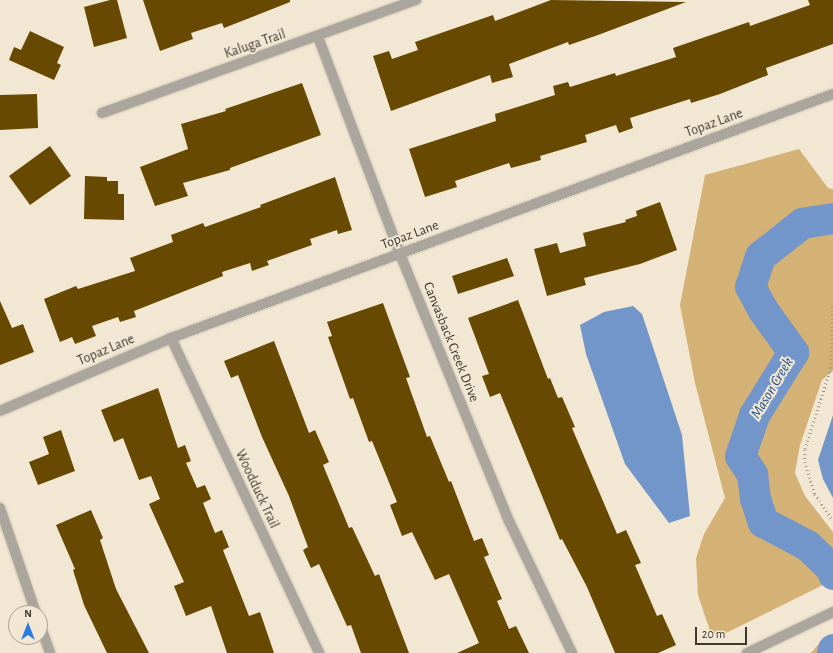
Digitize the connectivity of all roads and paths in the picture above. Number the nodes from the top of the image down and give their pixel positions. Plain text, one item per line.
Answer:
1 (416, 0) edge
2 (318, 37) junction
3 (833, 94) edge
4 (102, 113) dead end
5 (400, 254) junction
6 (833, 307) edge
7 (170, 338) junction
8 (0, 411) edge
9 (0, 508) edge
10 (833, 521) edge
11 (33, 605) edge
12 (833, 612) edge
13 (319, 653) edge
14 (572, 653) edge
15 (747, 653) edge

1 - 2 street, Kaluga Trail
2 - 4 street, Kaluga Trail
2 - 5 street, Canvasback Creek Drive
3 - 5 street, Topaz Lane
5 - 7 street, Topaz Lane
5 - 14 street, Canvasback Creek Drive
6 - 10 path
7 - 8 street, Topaz Lane
7 - 13 street, Woodduck Trail
9 - 11 street
12 - 15 street

